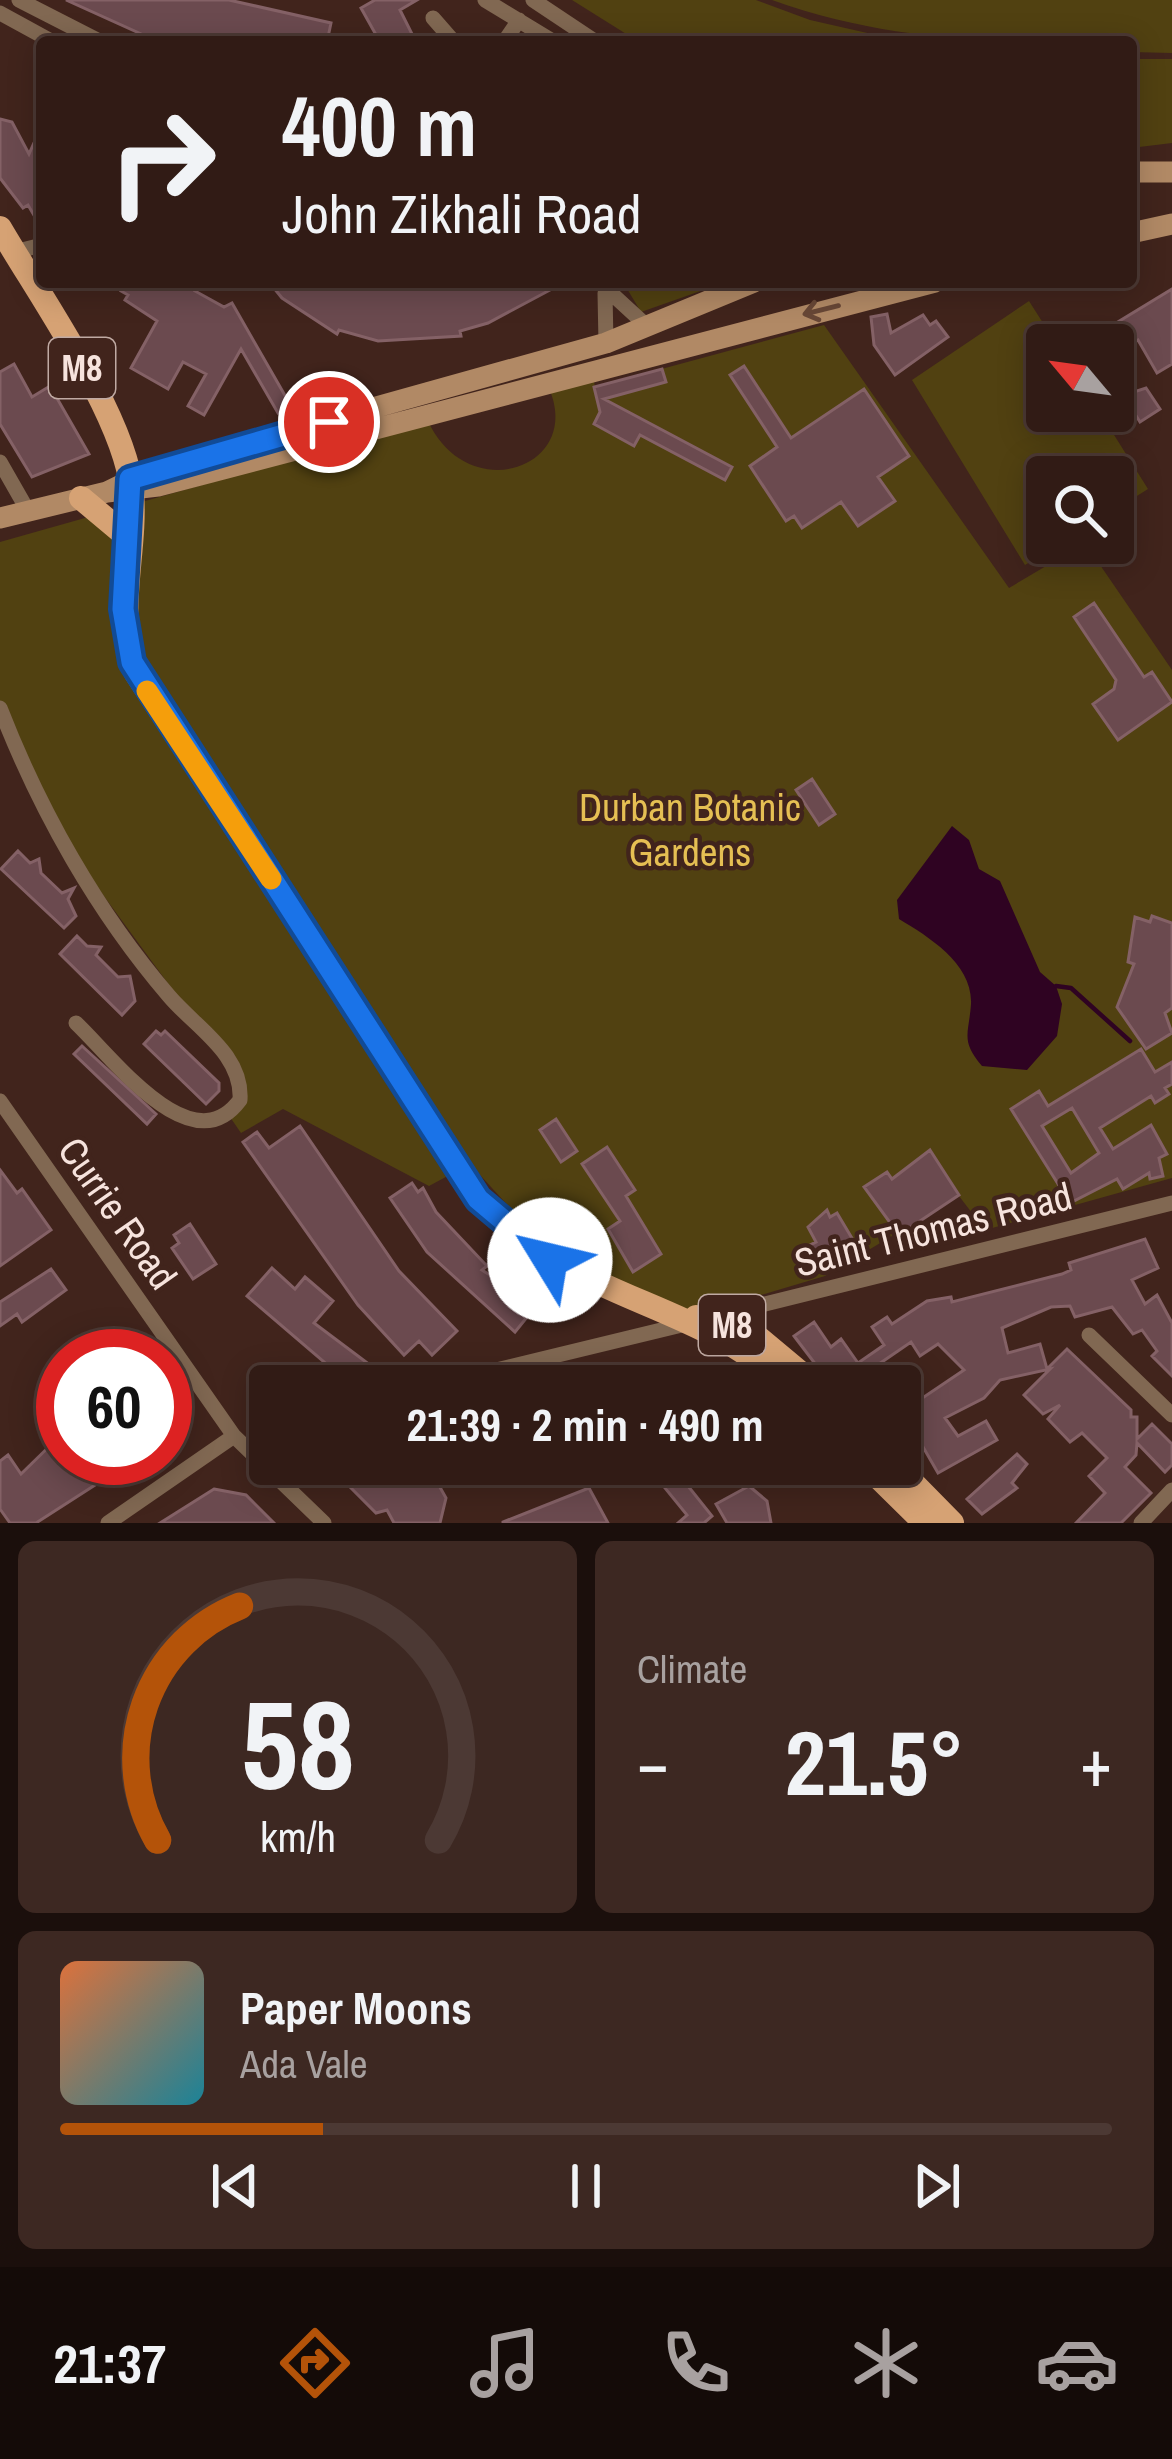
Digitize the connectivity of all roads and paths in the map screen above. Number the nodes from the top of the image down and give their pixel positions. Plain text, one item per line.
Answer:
1 (19, 0) edge
2 (484, 0) edge
3 (533, 0) edge
4 (0, 13) edge
5 (433, 18) dead end
6 (519, 20) junction
7 (42, 36) edge
8 (89, 36) edge
9 (449, 36) edge
10 (508, 36) edge
11 (544, 36) edge
12 (587, 36) edge
13 (1137, 172) edge
14 (1172, 172) edge
15 (1172, 224) edge
16 (0, 228) edge
17 (1137, 232) edge
18 (36, 246) edge
19 (14, 252) junction
20 (602, 288) edge
21 (740, 288) edge
22 (911, 288) edge
23 (649, 328) junction
24 (606, 343) junction
25 (0, 462) edge
26 (123, 488) junction
27 (81, 498) junction
28 (28, 511) junction
29 (0, 518) edge
30 (130, 538) junction
31 (0, 708) edge
32 (76, 1023) dead end
33 (0, 1101) edge
34 (1172, 1203) edge
35 (752, 1319) junction
36 (682, 1322) junction
37 (1089, 1335) dead end
38 (513, 1365) edge
39 (760, 1365) edge
40 (796, 1365) edge
41 (1172, 1415) edge
42 (233, 1436) junction
43 (886, 1485) edge
44 (915, 1485) edge
45 (1172, 1490) edge
46 (108, 1523) edge
47 (324, 1523) edge
48 (925, 1523) edge
49 (952, 1523) edge
50 (1141, 1523) edge

1 - 8 street
2 - 6 street
3 - 12 street
4 - 7 street
5 - 9 street
6 - 10 street
6 - 11 street
13 - 14 main road
15 - 17 main road
16 - 19 main road, M8
18 - 19 street
19 - 26 main road, M8
20 - 23 street
20 - 24 street
21 - 23 main road
22 -> 26 main road
23 - 24 main road
24 - 26 main road
25 - 28 street
26 - 27 main road
26 - 30 main road, M8
27 - 28 main road
27 - 30 main road
28 - 29 main road
30 - 36 main road, M8
31 - 32 street
33 - 42 street, Currie Road
34 - 35 street, Saint Thomas Road
35 - 36 main road, M8
35 - 40 main road, M8
36 - 38 street
36 - 39 main road, M8
37 - 41 street
42 - 46 street
42 - 47 street, Currie Road
43 - 48 main road
44 - 49 main road
45 - 50 street

